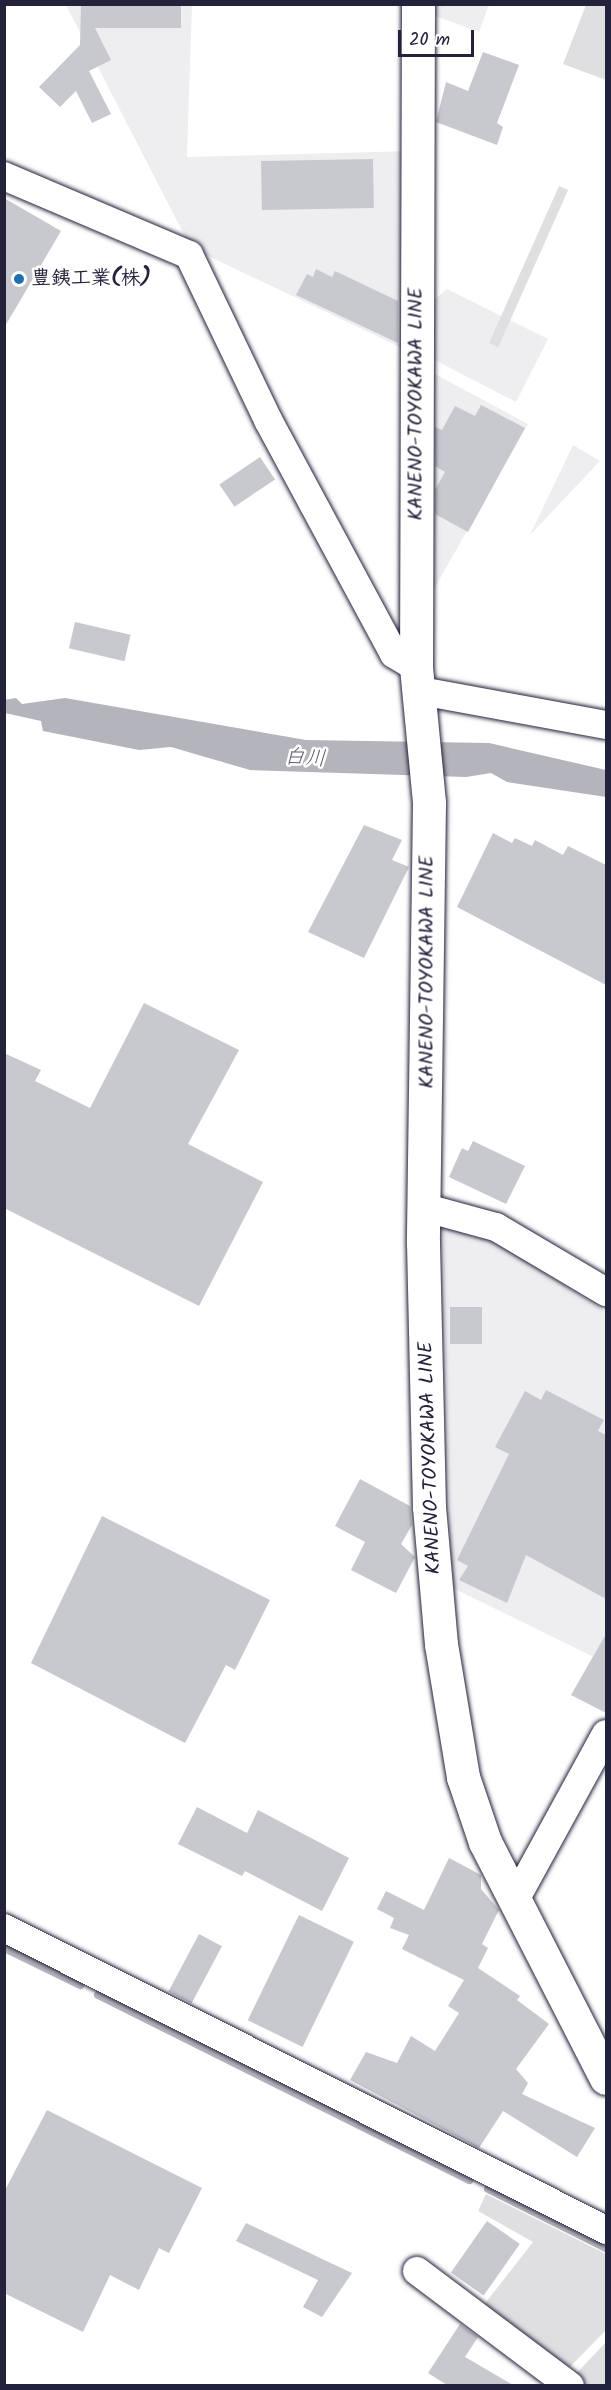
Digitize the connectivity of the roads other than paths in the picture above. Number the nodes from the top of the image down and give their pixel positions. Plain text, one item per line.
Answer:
1 (418, 4) edge
2 (4, 176) edge
3 (419, 691) junction
4 (606, 725) edge
5 (426, 1208) junction
6 (606, 1292) edge
7 (606, 1734) edge
8 (515, 1900) junction
9 (4, 1928) edge
10 (606, 2078) edge
11 (606, 2230) edge
12 (417, 2271) dead end
13 (570, 2385) edge

1 - 3 main road, KANENO-TOYOKAWA LINE
2 - 3 street
3 - 4 street
3 - 5 main road, KANENO-TOYOKAWA LINE
5 - 6 street
5 - 8 main road, KANENO-TOYOKAWA LINE
7 - 8 street
8 - 10 main road, KANENO-TOYOKAWA LINE
9 - 11 street
12 - 13 street

